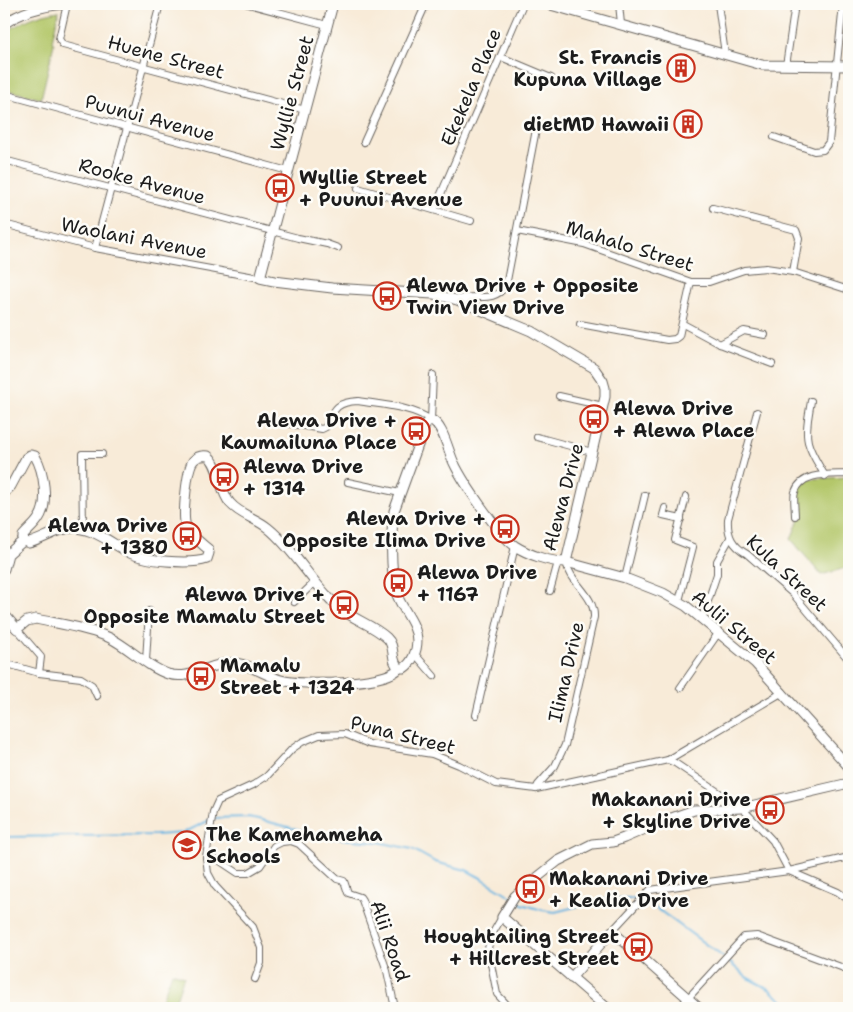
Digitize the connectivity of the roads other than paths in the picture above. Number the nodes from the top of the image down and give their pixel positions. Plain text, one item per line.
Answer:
1 (66, 4) edge
2 (160, 4) edge
3 (248, 4) edge
4 (333, 4) edge
5 (426, 4) edge
6 (523, 4) edge
7 (547, 4) edge
8 (619, 4) edge
9 (718, 4) edge
10 (795, 4) edge
11 (843, 4) edge
12 (4, 24) edge
13 (621, 24) junction
14 (327, 25) junction
15 (725, 54) junction
16 (500, 57) junction
17 (144, 66) junction
18 (786, 66) junction
19 (837, 66) junction
20 (849, 66) edge
21 (551, 78) dead end
22 (4, 94) edge
23 (305, 110) junction
24 (538, 119) dead end
25 (127, 127) junction
26 (774, 137) dead end
27 (364, 142) dead end
28 (4, 160) edge
29 (288, 170) junction
30 (358, 188) dead end
31 (111, 189) junction
32 (713, 208) dead end
33 (434, 210) junction
34 (471, 221) dead end
35 (4, 224) edge
36 (272, 231) junction
37 (517, 231) junction
38 (95, 248) junction
39 (338, 248) dead end
40 (793, 272) junction
41 (260, 278) junction
42 (691, 282) junction
43 (849, 290) edge
44 (457, 300) junction
45 (580, 324) dead end
46 (682, 324) junction
47 (765, 335) dead end
48 (720, 344) junction
49 (772, 364) dead end
50 (433, 375) dead end
51 (559, 396) dead end
52 (811, 401) dead end
53 (603, 406) junction
54 (757, 412) dead end
55 (266, 420) dead end
56 (431, 420) junction
57 (537, 437) dead end
58 (592, 452) junction
59 (102, 454) dead end
60 (849, 474) edge
61 (825, 476) junction
62 (348, 482) dead end
63 (4, 493) edge
64 (400, 493) junction
65 (645, 494) dead end
66 (686, 497) dead end
67 (665, 508) dead end
68 (795, 516) dead end
69 (681, 519) junction
70 (83, 530) junction
71 (730, 538) junction
72 (23, 541) junction
73 (515, 546) junction
74 (562, 562) junction
75 (4, 569) edge
76 (625, 578) junction
77 (316, 582) junction
78 (550, 591) dead end
79 (679, 601) junction
80 (294, 602) dead end
81 (149, 611) dead end
82 (4, 614) edge
83 (702, 619) junction
84 (17, 629) junction
85 (719, 632) junction
86 (414, 653) junction
87 (849, 660) edge
88 (146, 662) junction
89 (4, 663) edge
90 (400, 668) junction
91 (39, 673) junction
92 (434, 676) dead end
93 (680, 688) dead end
94 (782, 692) junction
95 (97, 696) dead end
96 (476, 715) dead end
97 (668, 760) junction
98 (849, 767) edge
99 (849, 783) edge
100 (536, 789) junction
101 (742, 808) junction
102 (206, 857) junction
103 (849, 857) edge
104 (789, 871) junction
105 (849, 900) edge
106 (502, 917) junction
107 (612, 931) junction
108 (849, 970) edge
109 (571, 978) junction
110 (254, 979) dead end
111 (688, 998) junction
112 (395, 1008) edge
113 (510, 1008) edge
114 (607, 1008) edge
115 (679, 1008) edge
116 (699, 1008) edge

1 - 12 street
1 - 17 street, Huene Street
2 - 17 street
3 - 14 street
4 - 14 street, Wyllie Street
5 - 27 street
6 - 16 street, Ekekela Place
7 - 13 street
8 - 13 street
9 - 15 street
10 - 18 street
11 - 19 street
13 - 15 street
14 - 23 street, Wyllie Street
15 - 18 street
16 - 21 street
16 - 33 street, Ekekela Place
17 - 23 street, Huene Street
17 - 25 street
18 - 19 street
19 - 20 street
19 - 26 street
22 - 25 street, Puunui Avenue
23 - 29 street, Wyllie Street
24 - 37 street
25 - 29 street, Puunui Avenue
25 - 31 street
28 - 31 street, Rooke Avenue
29 - 36 street, Wyllie Street
30 - 33 street
31 - 36 street, Rooke Avenue
31 - 38 street
32 - 40 street
33 - 34 street
35 - 38 street, Waolani Avenue
36 - 39 street, Rooke Avenue
36 - 41 street, Wyllie Street
37 - 42 street, Mahalo Street
37 - 44 street
38 - 41 street, Waolani Avenue
40 - 42 street, Mahalo Street
40 - 43 street, Mahalo Street
41 - 44 street, Alewa Drive
42 - 46 street
44 - 53 street, Alewa Drive
45 - 46 street
46 - 48 street
47 - 48 street
48 - 49 street
50 - 56 street
51 - 53 street
52 - 61 street
53 - 58 street, Alewa Drive
54 - 71 street, Kula Street
55 - 56 street
56 - 64 street
56 - 73 street, Alewa Drive
57 - 58 street
58 - 74 street, Alewa Drive
59 - 70 street
60 - 61 street
61 - 68 street
62 - 64 street
63 - 72 street
64 - 86 street
65 - 76 street
66 - 69 street
67 - 69 street
69 - 79 street
70 - 72 street
70 - 77 street
71 - 83 street
71 - 87 street, Kula Street
72 - 75 street
73 - 74 street, Alewa Drive
73 - 96 street
74 - 76 street, Aulii Street
74 - 78 street
74 - 100 street, Ilima Drive
76 - 79 street, Aulii Street
77 - 80 street
77 - 90 street
79 - 83 street, Aulii Street
81 - 88 street
82 - 84 street
83 - 85 street, Aulii Street
84 - 88 street
84 - 91 street
85 - 93 street
85 - 94 street, Aulii Street
86 - 90 street
86 - 92 street
88 - 90 street
89 - 91 street
91 - 95 street
94 - 97 street, Puna Street
94 - 98 street, Aulii Street
97 - 100 street, Puna Street
97 - 101 street
99 - 101 street
100 - 102 street, Puna Street
101 - 104 street
101 - 106 street
102 - 110 street
102 - 112 street, Alii Road
103 - 104 street
104 - 105 street
104 - 107 street
106 - 109 street
106 - 113 street
107 - 109 street
107 - 111 street
108 - 111 street
109 - 114 street
111 - 115 street
111 - 116 street

